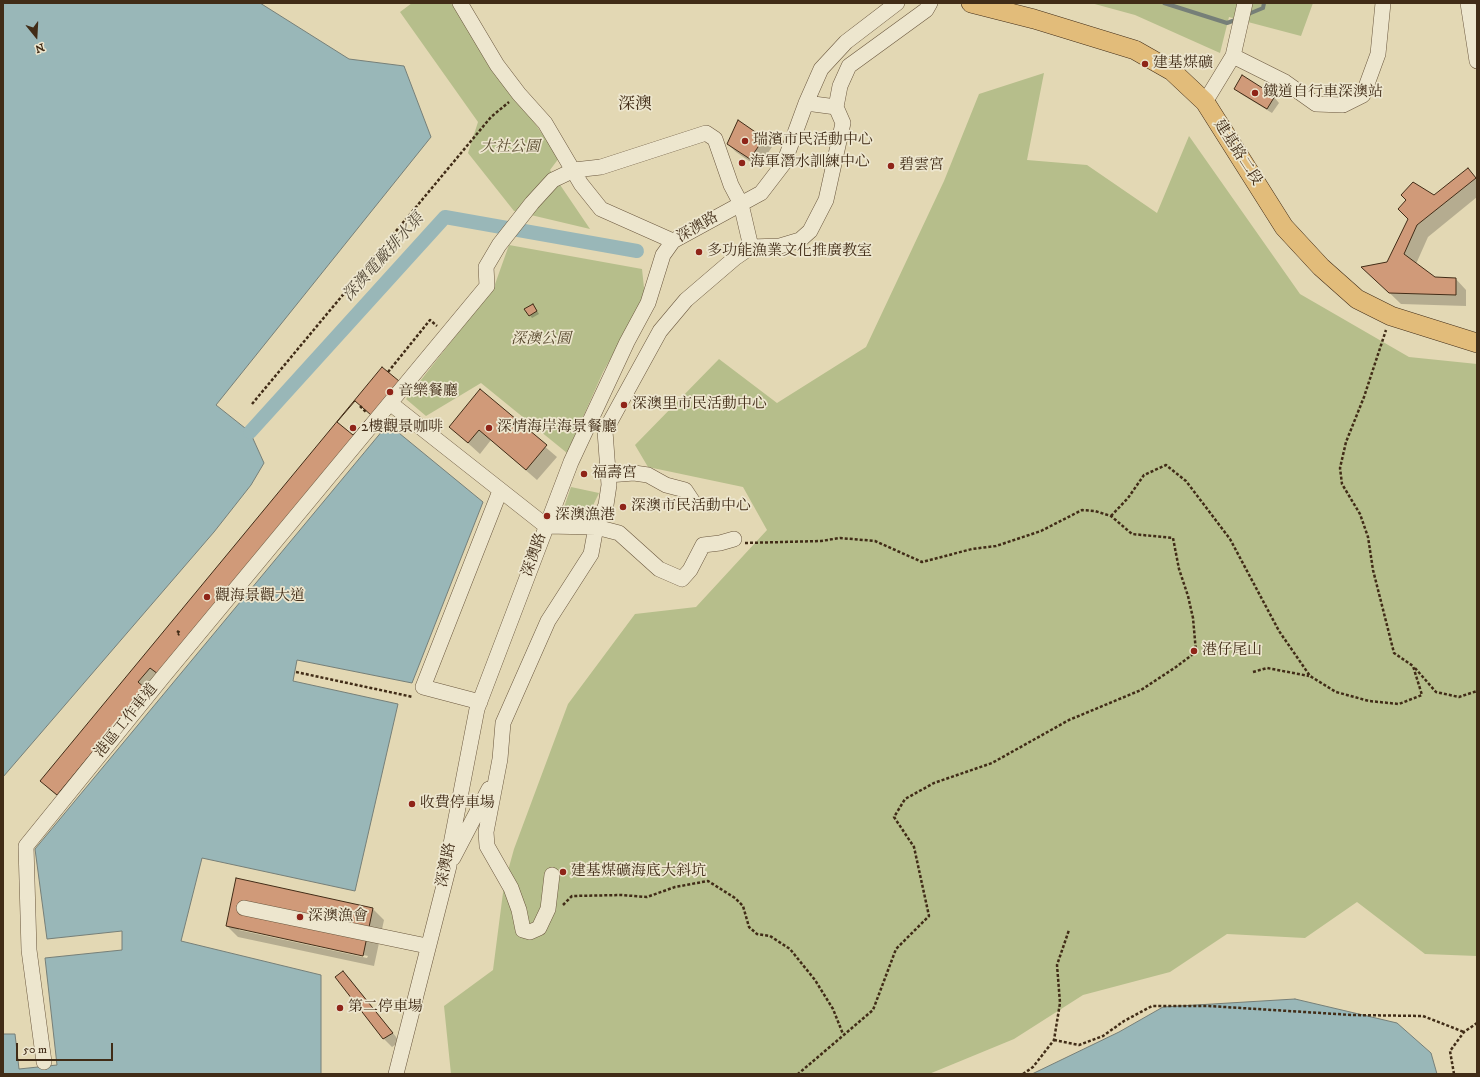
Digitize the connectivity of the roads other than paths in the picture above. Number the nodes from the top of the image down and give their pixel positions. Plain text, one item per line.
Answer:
1 (460, 3) edge
2 (897, 3) edge
3 (930, 3) edge
4 (971, 3) edge
5 (1384, 3) edge
6 (1468, 3) edge
7 (1244, 5) edge
8 (1234, 56) junction
9 (1477, 61) edge
10 (1205, 102) junction
11 (806, 103) junction
12 (836, 107) junction
13 (574, 170) junction
14 (741, 204) junction
15 (673, 241) junction
16 (752, 247) junction
17 (1477, 343) edge
18 (390, 402) junction
19 (608, 475) junction
20 (500, 491) junction
21 (693, 502) dead end
22 (546, 526) junction
23 (596, 527) junction
24 (734, 539) road end
25 (480, 702) junction
26 (497, 772) junction
27 (449, 866) junction
28 (552, 875) dead end
29 (244, 908) dead end
30 (427, 946) junction
31 (44, 1062) dead end
32 (396, 1074) edge

1 - 13 street
2 - 11 street, 深澳路
3 - 12 street
4 - 10 main road, 建基路二段
5 - 8 street
6 - 9 street
7 - 8 street
8 - 10 street
10 - 17 main road, 建基路二段
11 - 12 street
11 - 14 street, 深澳路
12 - 16 street
13 - 14 street, 港區工作車道
13 - 15 street
13 - 18 street, 港區工作車道
14 - 15 street, 深澳路
14 - 16 street, 港區工作車道
15 - 22 street, 深澳路
16 - 19 street
18 - 20 street
18 - 31 street, 港區工作車道
19 - 21 street
19 - 23 street
20 - 22 street
20 - 25 street
22 - 23 street
22 - 25 street, 深澳路
23 - 24 street
23 - 26 street
25 - 27 street, 深澳路
26 - 27 street
26 - 28 street
27 - 30 street, 深澳路
29 - 30 street
30 - 32 street, 深澳路

